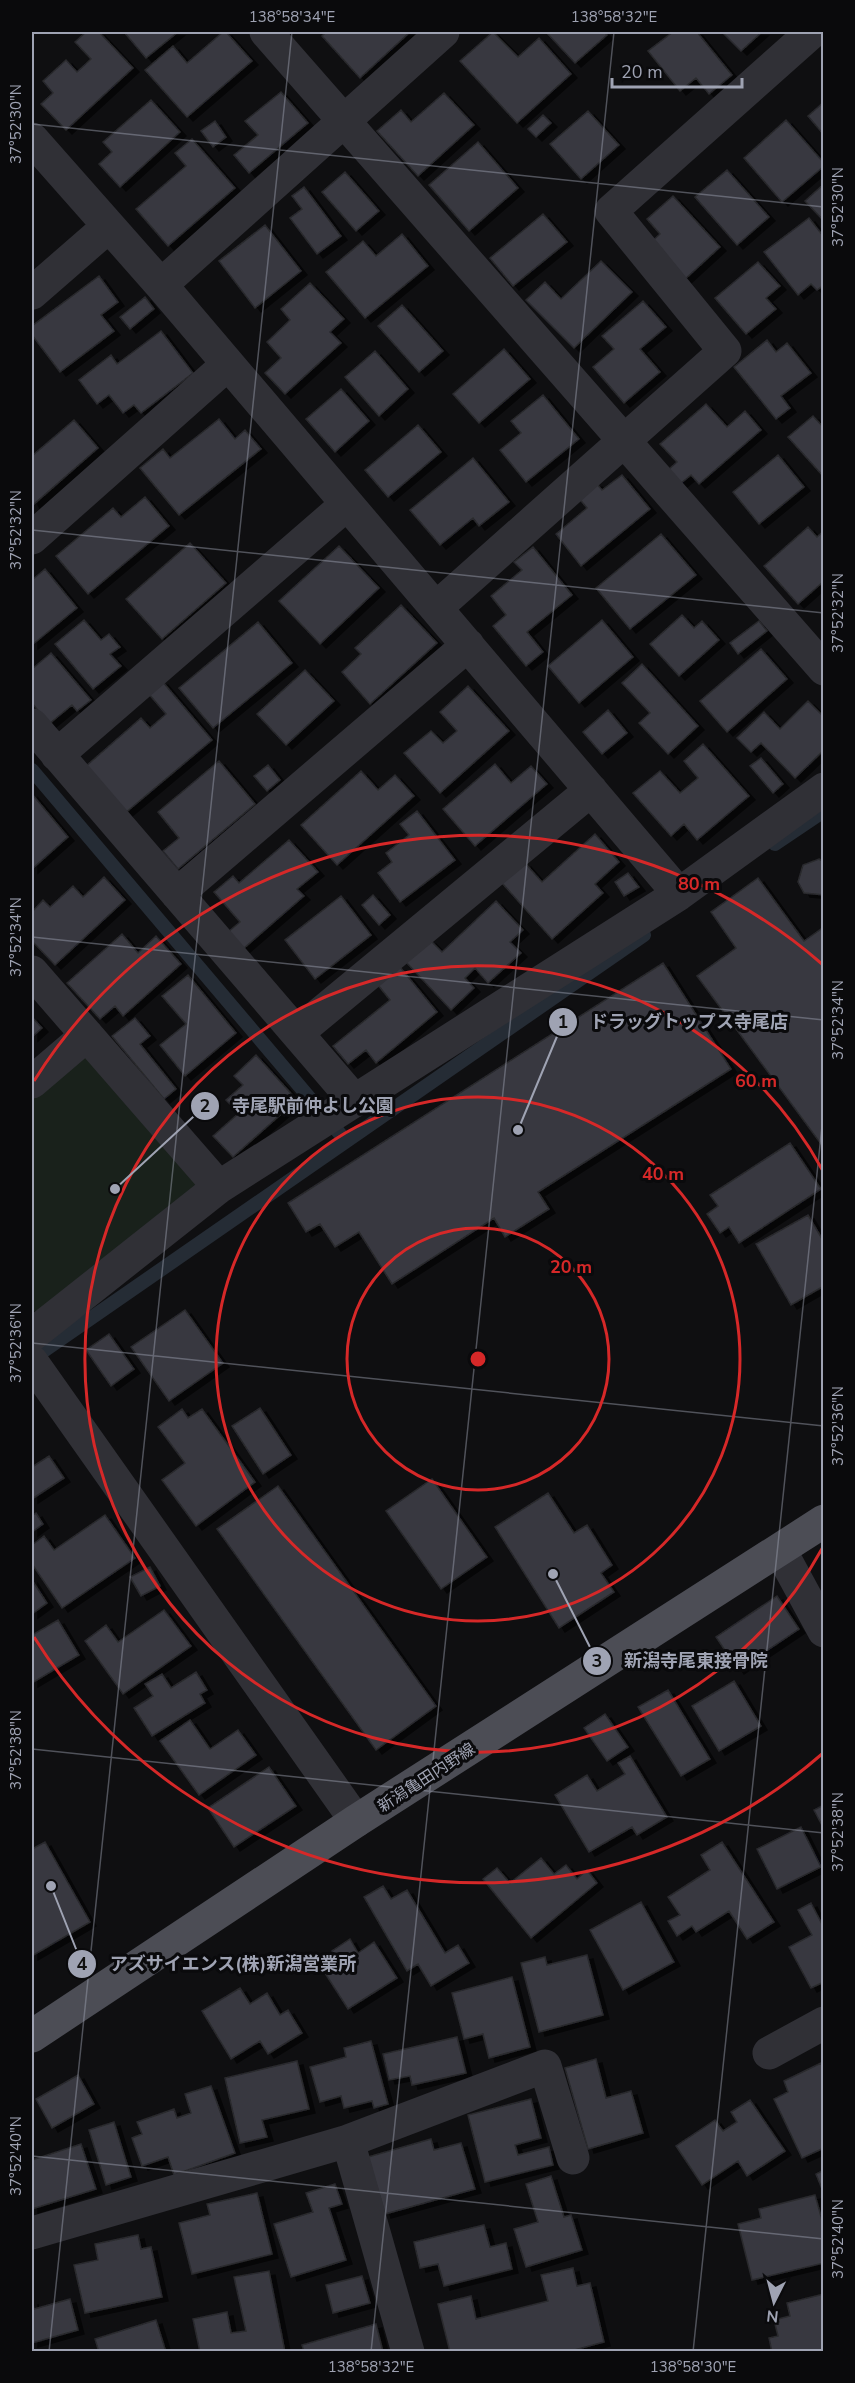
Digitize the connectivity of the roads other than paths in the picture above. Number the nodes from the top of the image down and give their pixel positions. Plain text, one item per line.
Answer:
1 (266, 32) edge
2 (442, 32) edge
3 (812, 32) edge
4 (343, 121) junction
5 (32, 139) edge
6 (108, 226) junction
7 (161, 285) junction
8 (32, 293) edge
9 (228, 364) junction
10 (624, 441) junction
11 (347, 504) junction
12 (32, 538) edge
13 (436, 608) junction
14 (468, 645) junction
15 (824, 669) edge
16 (32, 725) edge
17 (57, 755) junction
18 (824, 789) edge
19 (591, 790) junction
20 (177, 894) junction
21 (680, 894) junction
22 (32, 972) edge
23 (297, 1033) junction
24 (87, 1035) junction
25 (32, 1082) edge
26 (355, 1101) junction
27 (219, 1187) junction
28 (32, 1335) edge
29 (32, 1362) edge
30 (824, 1521) edge
31 (780, 1550) junction
32 (824, 1631) edge
33 (357, 1821) junction
34 (824, 2023) edge
35 (32, 2036) edge
36 (769, 2053) dead end
37 (348, 2141) junction
38 (573, 2158) dead end
39 (32, 2234) edge
40 (408, 2352) edge

1 - 4 street
2 - 4 street
3 - 10 street
4 - 7 street
4 - 10 street
5 - 6 street
6 - 7 street
6 - 8 street
7 - 9 street
9 - 11 street
9 - 12 street
10 - 13 street
10 - 15 street
11 - 13 street
11 - 17 street
13 - 14 street
14 - 19 street
14 - 20 street
16 - 17 street
17 - 20 street
18 - 21 street
19 - 21 street
19 - 23 street
20 - 23 street
21 - 26 street
22 - 24 street
23 - 26 street
24 - 25 street
24 - 27 street
26 - 27 street
27 - 28 street
29 - 33 street
30 - 31 main road, 新潟亀田内野線
31 - 32 street
31 - 33 main road, 新潟亀田内野線
33 - 35 main road, 新潟亀田内野線
34 - 36 street
37 - 38 street
37 - 39 street
37 - 40 street

